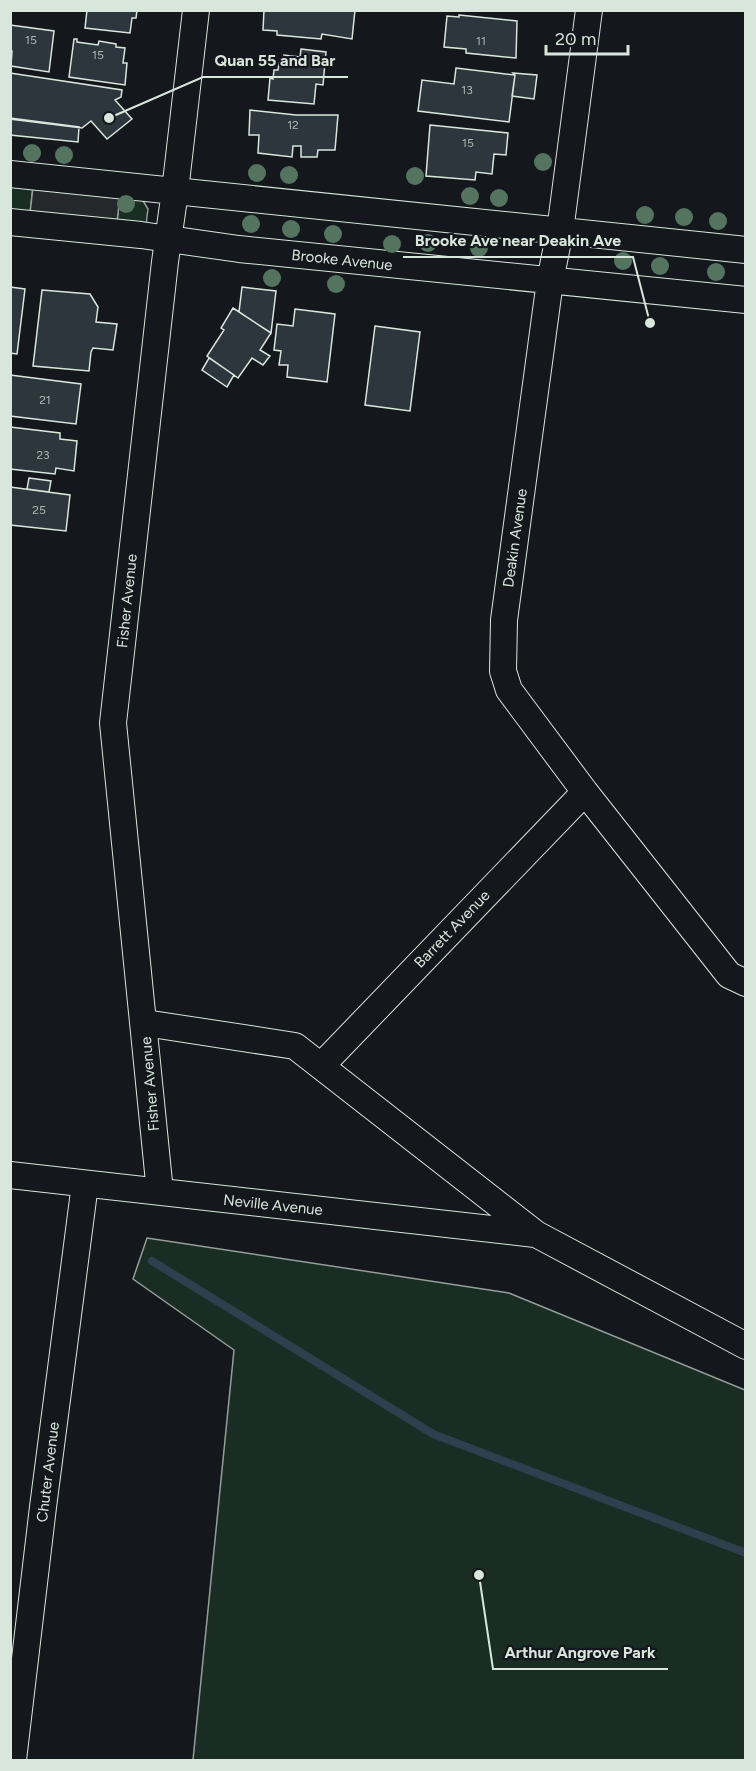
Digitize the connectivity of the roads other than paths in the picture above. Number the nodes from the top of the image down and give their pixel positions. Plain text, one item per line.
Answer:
1 (196, 10) edge
2 (589, 10) edge
3 (10, 174) edge
4 (175, 191) junction
5 (10, 222) edge
6 (560, 231) junction
7 (168, 239) junction
8 (746, 250) edge
9 (550, 281) junction
10 (746, 300) edge
11 (585, 792) junction
12 (746, 983) edge
13 (145, 1023) junction
14 (321, 1066) junction
15 (10, 1175) edge
16 (85, 1184) junction
17 (160, 1192) junction
18 (536, 1234) junction
19 (746, 1346) edge
20 (13, 1761) edge

1 - 4 street, Fisher Avenue
2 - 6 street, Deakin Avenue
3 - 4 street
4 - 6 street
4 - 7 street, Fisher Avenue
5 - 7 street, Brooke Avenue
6 - 8 street
6 - 9 street, Deakin Avenue
7 - 9 street, Brooke Avenue
7 - 13 street, Fisher Avenue
9 - 10 street, Brooke Avenue
9 - 11 street, Deakin Avenue
11 - 12 street, Deakin Avenue
11 - 14 street, Barrett Avenue
13 - 14 street, Neville Avenue
13 - 17 street, Fisher Avenue
14 - 18 street, Neville Avenue
15 - 16 street, Neville Avenue
16 - 17 street, Neville Avenue
16 - 20 street, Chuter Avenue
17 - 18 street, Neville Avenue
18 - 19 street, Neville Avenue

